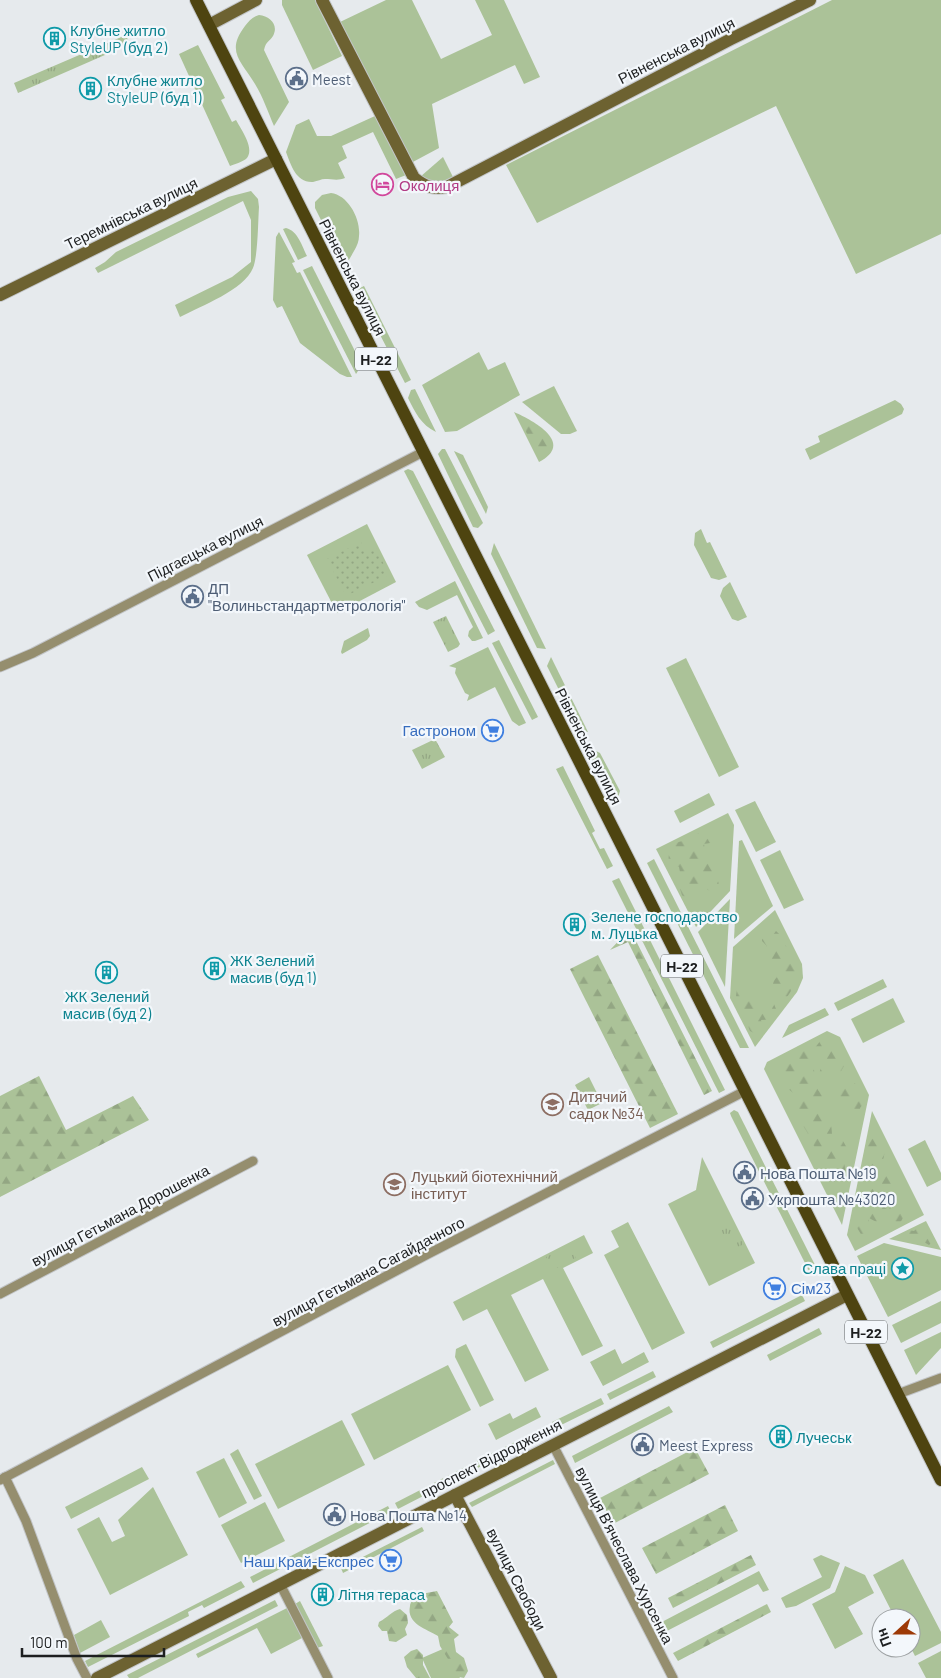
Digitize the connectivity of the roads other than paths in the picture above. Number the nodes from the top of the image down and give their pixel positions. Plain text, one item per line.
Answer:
1 (196, 0) edge
2 (256, 0) edge
3 (322, 0) edge
4 (810, 0) edge
5 (209, 26) junction
6 (276, 160) junction
7 (0, 295) edge
8 (423, 452) junction
9 (0, 668) edge
10 (745, 1091) junction
11 (253, 1161) dead end
12 (0, 1294) edge
13 (847, 1295) junction
14 (941, 1378) edge
15 (898, 1394) junction
16 (553, 1445) junction
17 (2, 1479) edge
18 (941, 1480) edge
19 (455, 1495) junction
20 (280, 1584) junction
21 (87, 1678) edge
22 (97, 1678) edge
23 (328, 1678) edge
24 (551, 1678) edge
25 (673, 1678) edge

1 - 5 main road, Рівненська вулиця / Н-22
2 - 5 street
3 - 4 street, Рівненська вулиця
5 - 6 main road, Рівненська вулиця / Н-22
6 - 7 street, Теремнівська вулиця
6 - 8 main road, Рівненська вулиця / Н-22
8 - 9 street, Підгаєцька вулиця
8 - 10 main road, Рівненська вулиця / Н-22
10 - 13 main road, Рівненська вулиця / Н-22
10 - 17 street, вулиця Гетьмана Сагайдачного
11 - 12 street, вулиця Гетьмана Дорошенка
13 - 15 main road, Рівненська вулиця / Н-22
13 - 16 street, проспект Відродження
14 - 15 street
15 - 18 main road, Рівненська вулиця / Н-22
16 - 19 street, проспект Відродження
16 - 25 street, вулиця Вʼячеслава Хурсенка
17 - 21 street, вулиця Гетьмана Сагайдачного
19 - 20 street, проспект Відродження
19 - 24 street, вулиця Свободи
20 - 22 street, проспект Відродження
20 - 23 street

